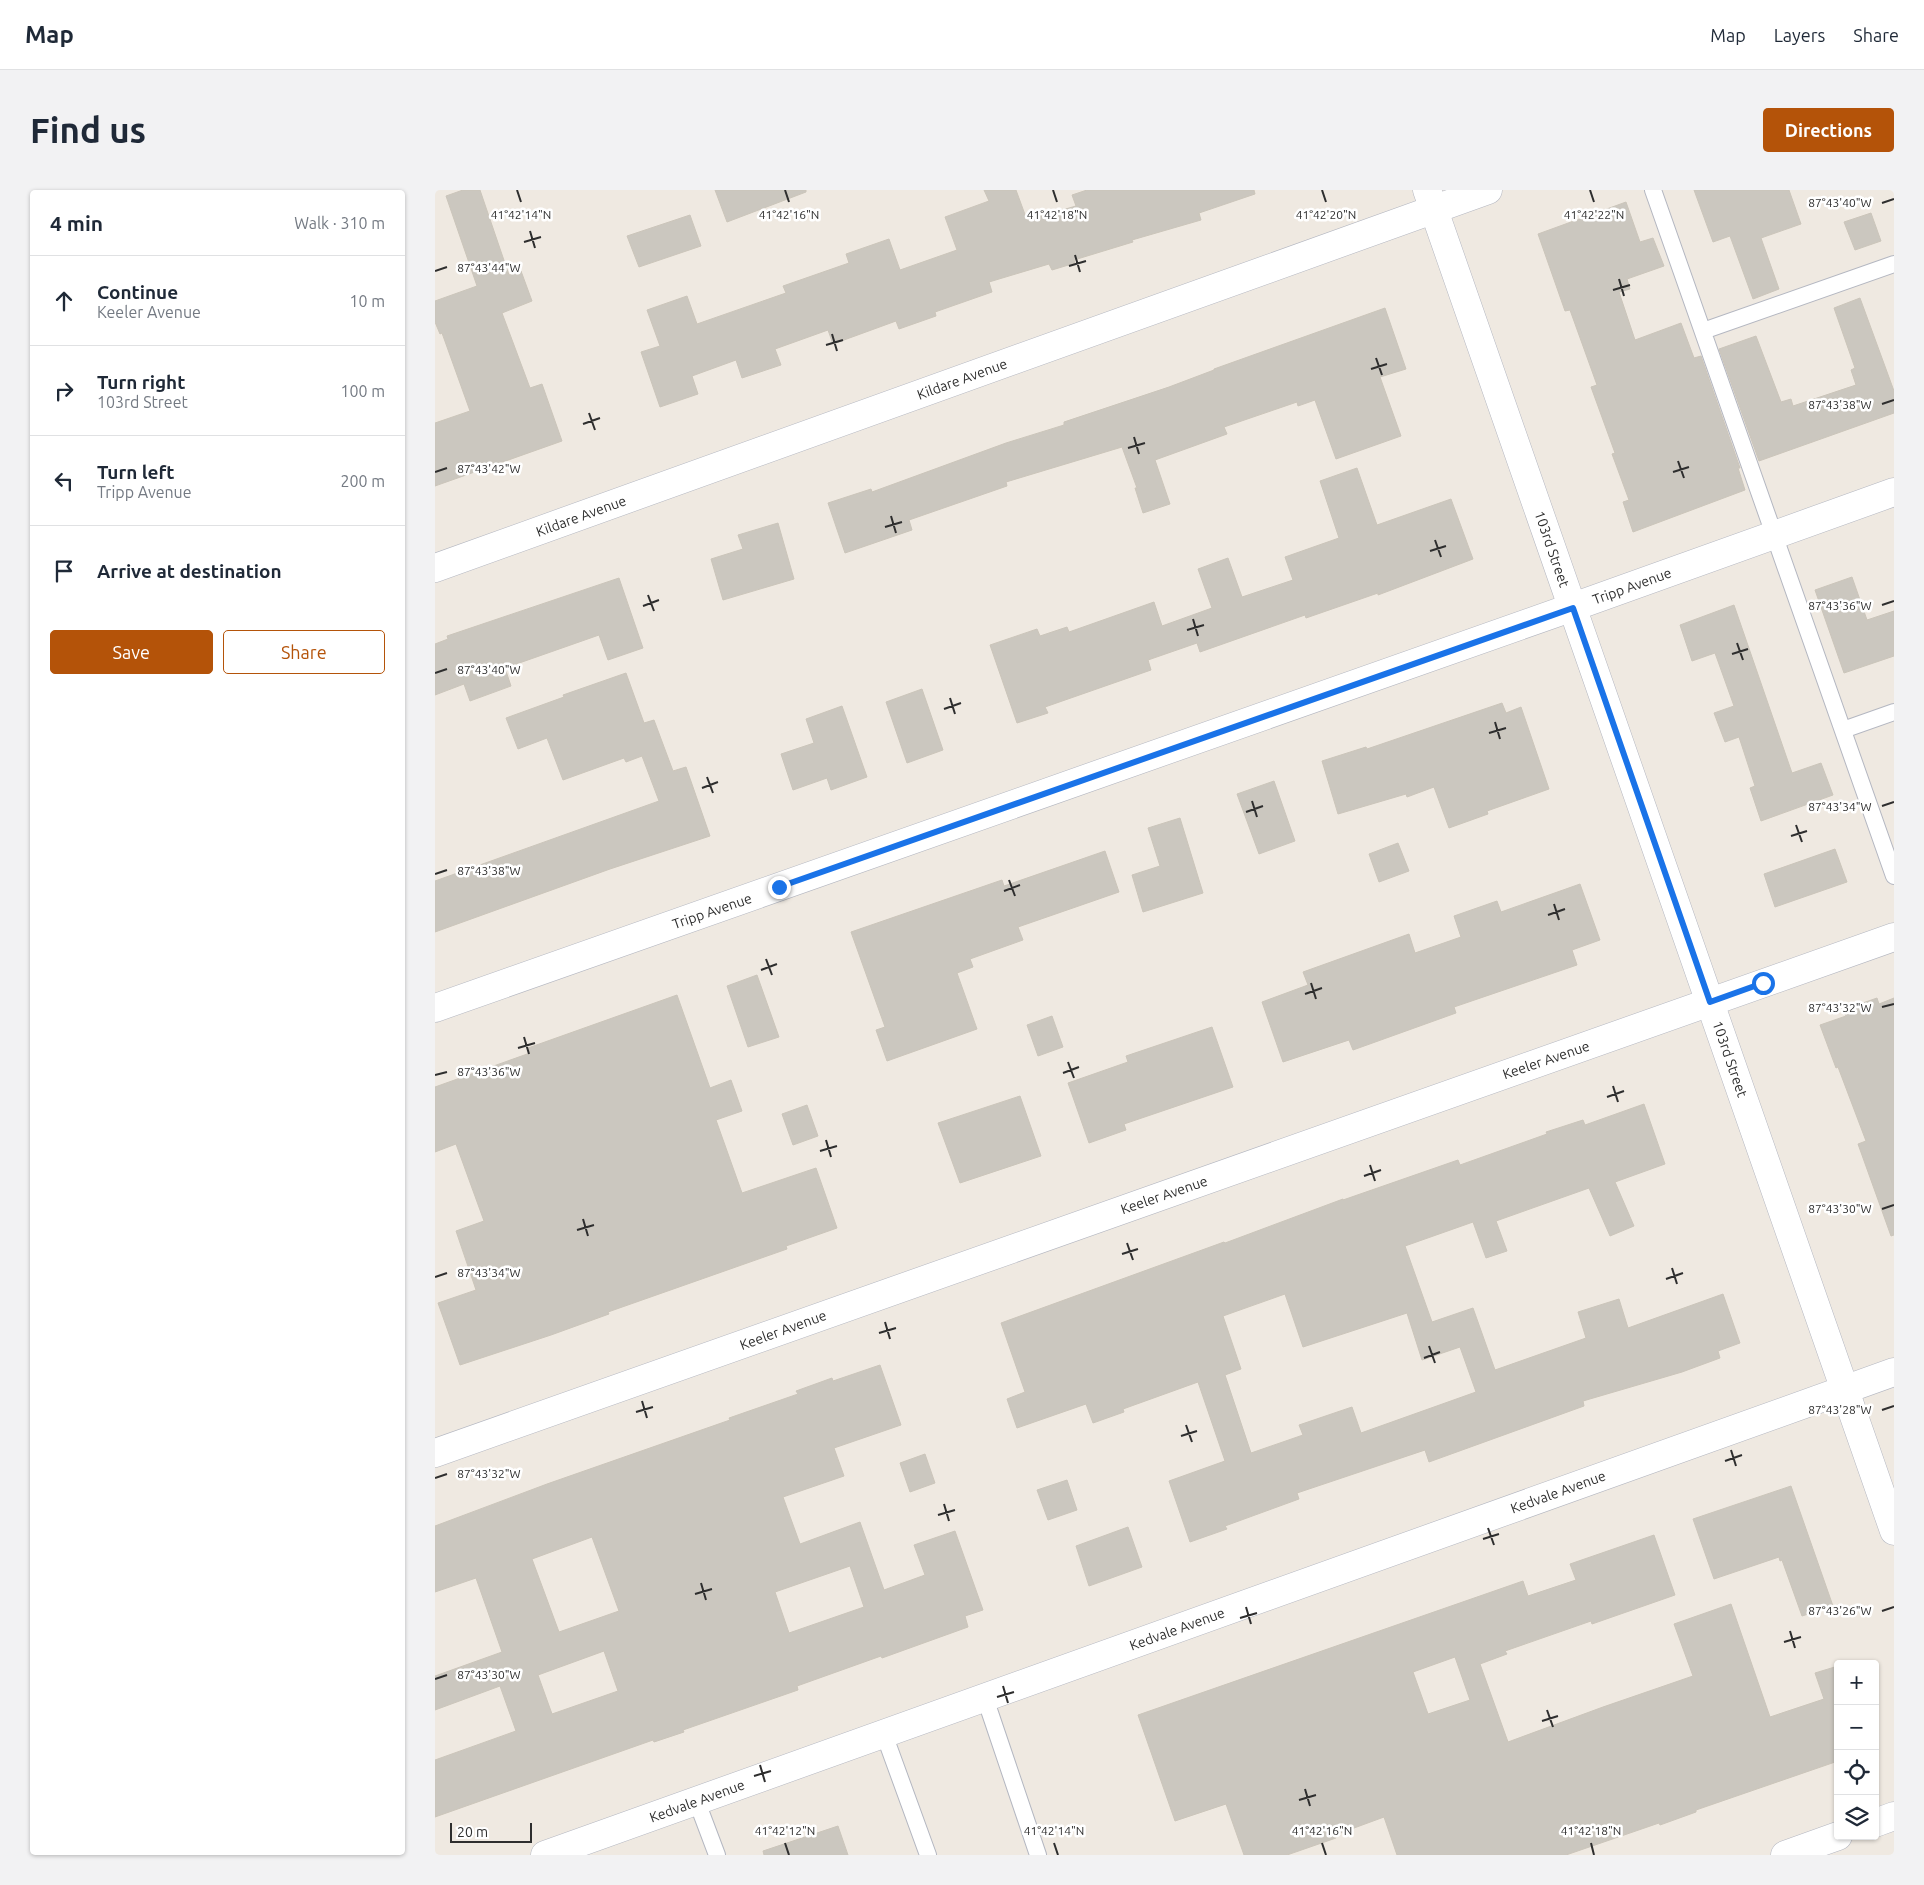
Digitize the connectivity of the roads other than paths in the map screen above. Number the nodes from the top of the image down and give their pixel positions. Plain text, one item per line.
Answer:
1 (1489, 190) edge
2 (1653, 190) edge
3 (1430, 200) edge
4 (1894, 264) edge
5 (1703, 332) junction
6 (1894, 492) edge
7 (1774, 535) junction
8 (435, 568) edge
9 (1573, 608) junction
10 (1894, 712) edge
11 (1843, 730) junction
12 (1894, 876) edge
13 (1894, 937) edge
14 (1710, 1002) junction
15 (435, 1008) edge
16 (1894, 1372) edge
17 (1845, 1390) junction
18 (435, 1453) edge
19 (1894, 1531) edge
20 (985, 1698) junction
21 (884, 1734) junction
22 (697, 1802) junction
23 (1894, 1816) edge
24 (1879, 1822) edge
25 (1834, 1837) edge
26 (545, 1855) edge
27 (717, 1855) edge
28 (928, 1855) edge
29 (1037, 1855) edge
30 (1785, 1855) edge

1 - 3 street, Kildare Avenue
2 - 5 lane
3 - 8 street, Kildare Avenue
3 - 9 street, 103rd Street
4 - 5 lane
5 - 7 lane
6 - 7 street, Tripp Avenue
7 - 9 street, Tripp Avenue
7 - 11 lane
9 - 14 street, 103rd Street
9 - 15 street, Tripp Avenue
10 - 11 lane
11 - 12 lane
13 - 14 street, Keeler Avenue
14 - 17 street, 103rd Street
14 - 18 street, Keeler Avenue
16 - 17 street, Kedvale Avenue
17 - 19 street, 103rd Street
17 - 20 street, Kedvale Avenue
20 - 21 street, Kedvale Avenue
20 - 29 lane
21 - 22 street, Kedvale Avenue
21 - 28 lane
22 - 26 street, Kedvale Avenue
22 - 27 lane
23 - 24 street
25 - 30 street

